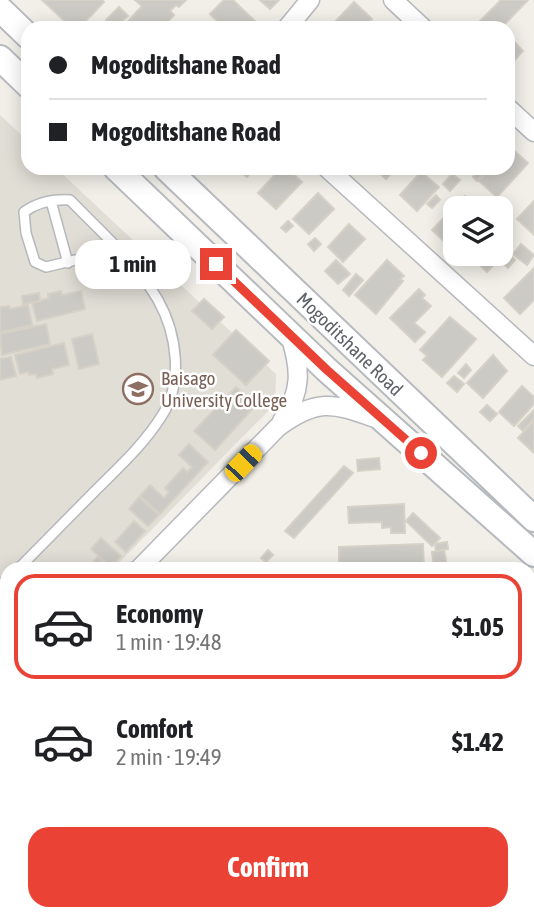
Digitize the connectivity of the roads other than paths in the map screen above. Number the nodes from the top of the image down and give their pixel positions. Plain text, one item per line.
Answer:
1 (310, 0) edge
2 (393, 0) edge
3 (0, 9) edge
4 (293, 21) edge
5 (416, 21) edge
6 (21, 29) edge
7 (0, 58) edge
8 (21, 78) edge
9 (515, 114) edge
10 (534, 132) edge
11 (123, 175) edge
12 (173, 175) edge
13 (335, 175) edge
14 (51, 201) junction
15 (117, 250) junction
16 (68, 263) junction
17 (290, 335) junction
18 (534, 356) edge
19 (385, 421) junction
20 (278, 427) junction
21 (534, 519) edge
22 (534, 554) edge
23 (25, 562) edge
24 (146, 562) edge

1 - 4 street
2 - 5 street
3 - 6 main road
7 - 8 main road
9 - 10 street
11 - 17 main road, Mogoditshane Road
12 - 21 main road, Mogoditshane Road
13 - 18 street
14 - 15 lane
14 - 16 lane
14 - 16 lane
15 - 16 lane
15 - 23 lane
17 - 19 main road, Mogoditshane Road
17 - 20 street
19 - 20 street
19 - 22 main road, Mogoditshane Road
20 - 24 street

